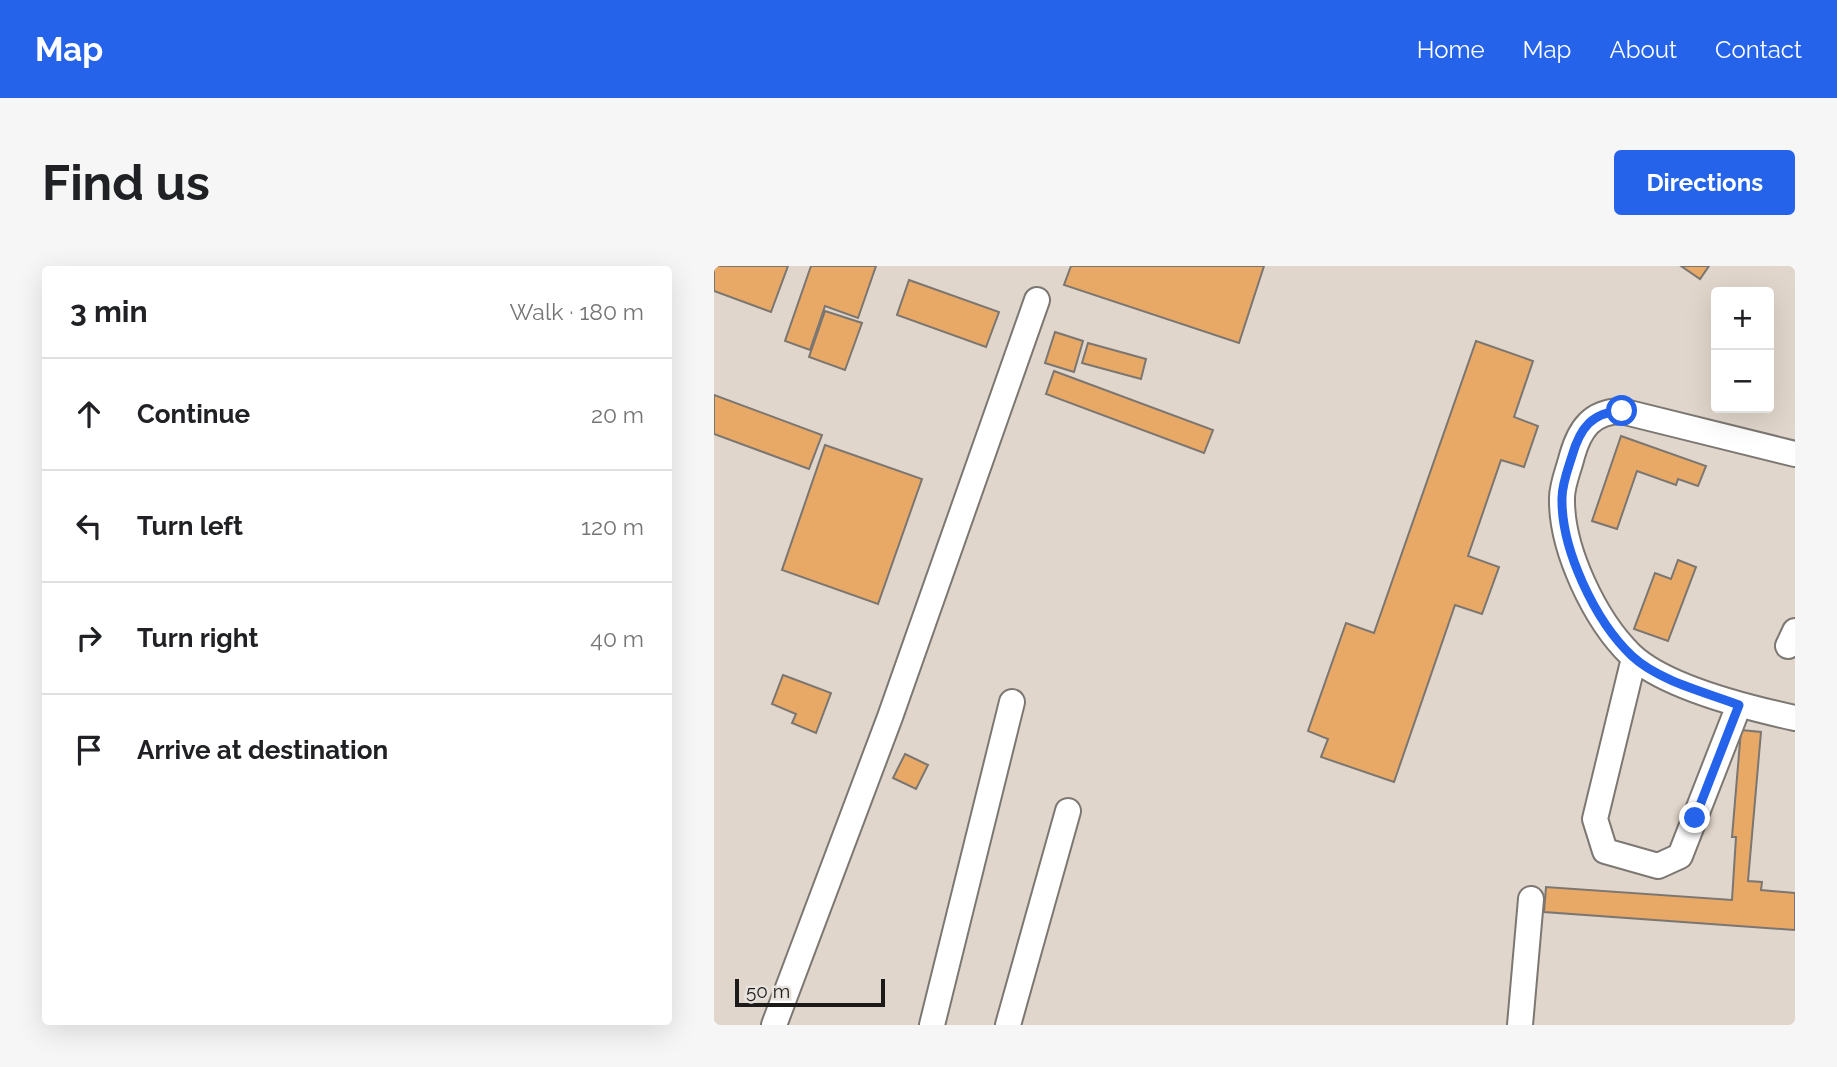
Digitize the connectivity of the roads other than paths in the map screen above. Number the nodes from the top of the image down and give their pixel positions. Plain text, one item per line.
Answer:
1 (1037, 300) dead end
2 (1795, 454) edge
3 (1634, 658) junction
4 (1012, 702) dead end
5 (1739, 705) junction
6 (1795, 718) edge
7 (1068, 811) dead end
8 (1531, 899) dead end
9 (774, 1025) edge
10 (932, 1025) edge
11 (1008, 1025) edge
12 (1520, 1025) edge

1 - 9 street
2 - 3 street
3 - 5 street
3 - 5 street
4 - 10 street
5 - 6 street
7 - 11 street
8 - 12 street

